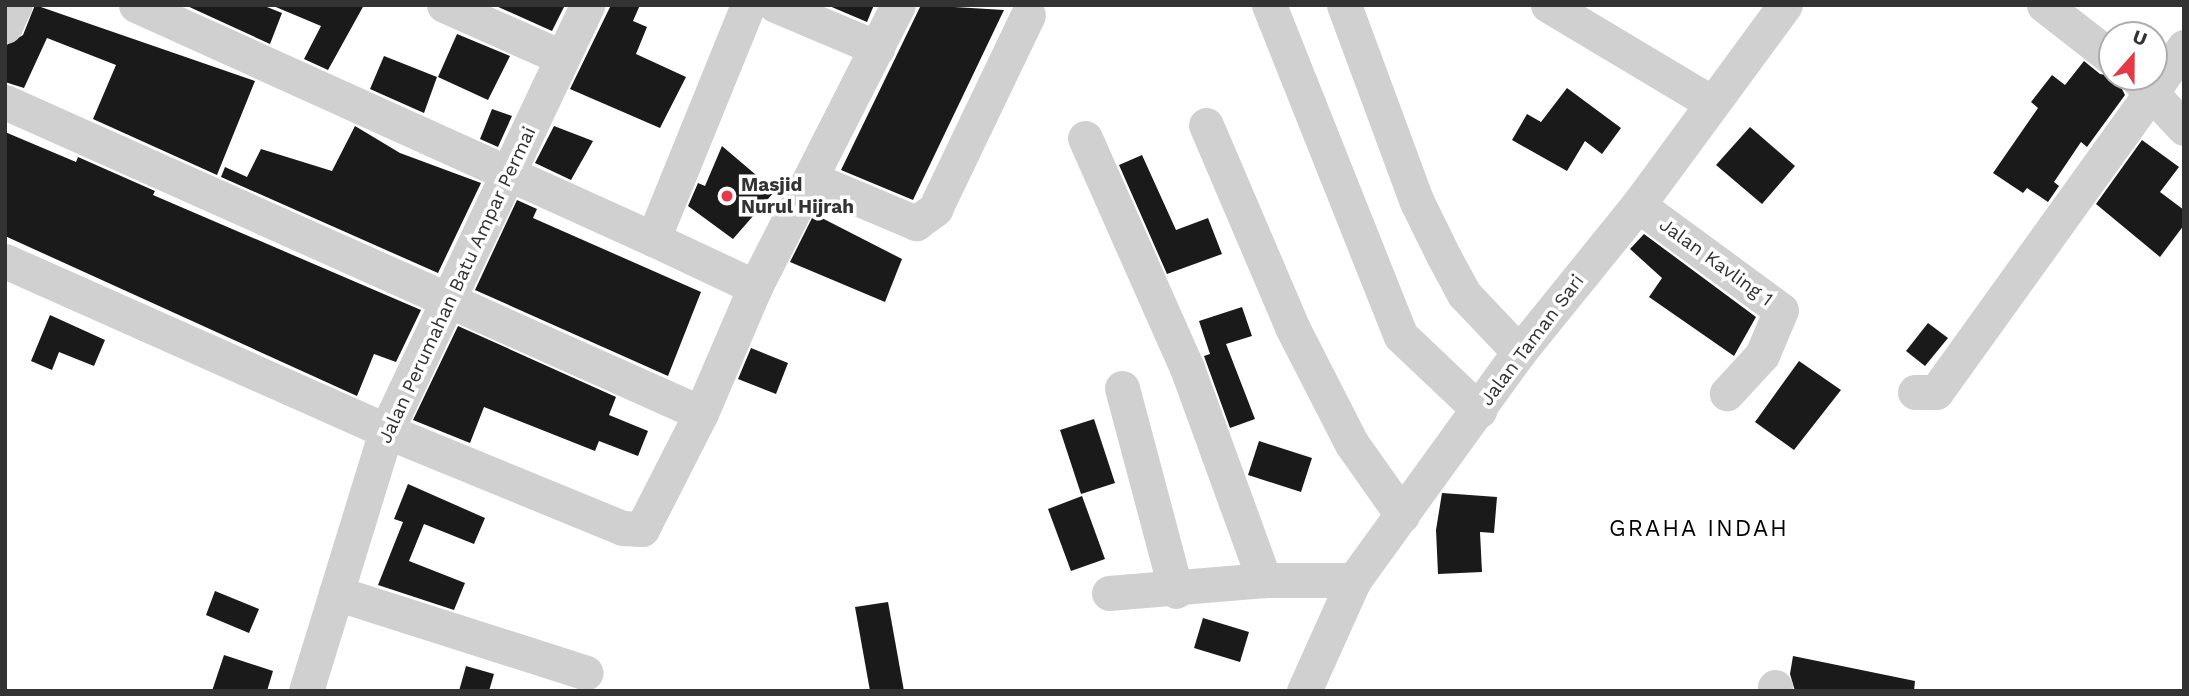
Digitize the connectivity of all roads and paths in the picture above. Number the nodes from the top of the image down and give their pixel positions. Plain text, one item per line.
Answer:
1 (16, 5) edge
2 (136, 5) edge
3 (444, 5) edge
4 (587, 5) edge
5 (748, 5) edge
6 (775, 5) edge
7 (898, 5) edge
8 (1269, 5) edge
9 (1344, 5) edge
10 (1548, 5) edge
11 (1785, 5) edge
12 (2044, 5) edge
13 (1028, 15) dead end
14 (5, 26) edge
15 (2098, 47) edge
16 (2184, 47) edge
17 (877, 48) junction
18 (561, 57) junction
19 (2168, 61) edge
20 (2138, 91) edge
21 (2150, 91) edge
22 (5, 102) edge
23 (1712, 103) junction
24 (1206, 125) dead end
25 (2184, 128) edge
26 (1086, 138) dead end
27 (510, 173) junction
28 (814, 180) junction
29 (1638, 205) junction
30 (653, 239) junction
31 (5, 261) edge
32 (755, 287) junction
33 (449, 301) junction
34 (1520, 352) junction
35 (1122, 388) dead end
36 (1915, 392) dead end
37 (1727, 393) dead end
38 (1479, 410) junction
39 (701, 413) junction
40 (386, 431) junction
41 (1402, 515) junction
42 (1264, 580) junction
43 (1354, 580) junction
44 (1176, 590) junction
45 (336, 593) junction
46 (1109, 593) dead end
47 (586, 673) dead end
48 (306, 691) edge
49 (1304, 691) edge

1 - 14 street
2 - 27 street
3 - 18 street
4 - 18 street, Jalan Perumahan Batu Ampar Permai
5 - 30 street
6 - 17 street
7 - 17 street
8 - 38 street
9 - 34 street
10 - 23 street
11 - 23 street, Jalan Taman Sari
12 - 15 street
13 - 28 street
16 - 19 street
17 - 28 street
18 - 27 street, Jalan Perumahan Batu Ampar Permai
20 - 36 street
21 - 25 street
22 - 33 street
23 - 29 street, Jalan Taman Sari
24 - 41 street
26 - 42 street
27 - 30 street
27 - 33 street, Jalan Perumahan Batu Ampar Permai
28 - 32 street
29 - 34 street, Jalan Taman Sari
29 - 37 street, Jalan Kavling 1
30 - 32 street
31 - 40 street
32 - 39 street
33 - 39 street
33 - 40 street, Jalan Perumahan Batu Ampar Permai
34 - 38 street, Jalan Taman Sari
35 - 44 street
38 - 41 street, Jalan Taman Sari
39 - 40 street
40 - 45 street, Jalan Perumahan Batu Ampar Permai
41 - 43 street, Jalan Taman Sari
42 - 43 street
42 - 44 street
43 - 49 street, Jalan Taman Sari
44 - 46 street
45 - 47 street
45 - 48 street, Jalan Perumahan Batu Ampar Permai

